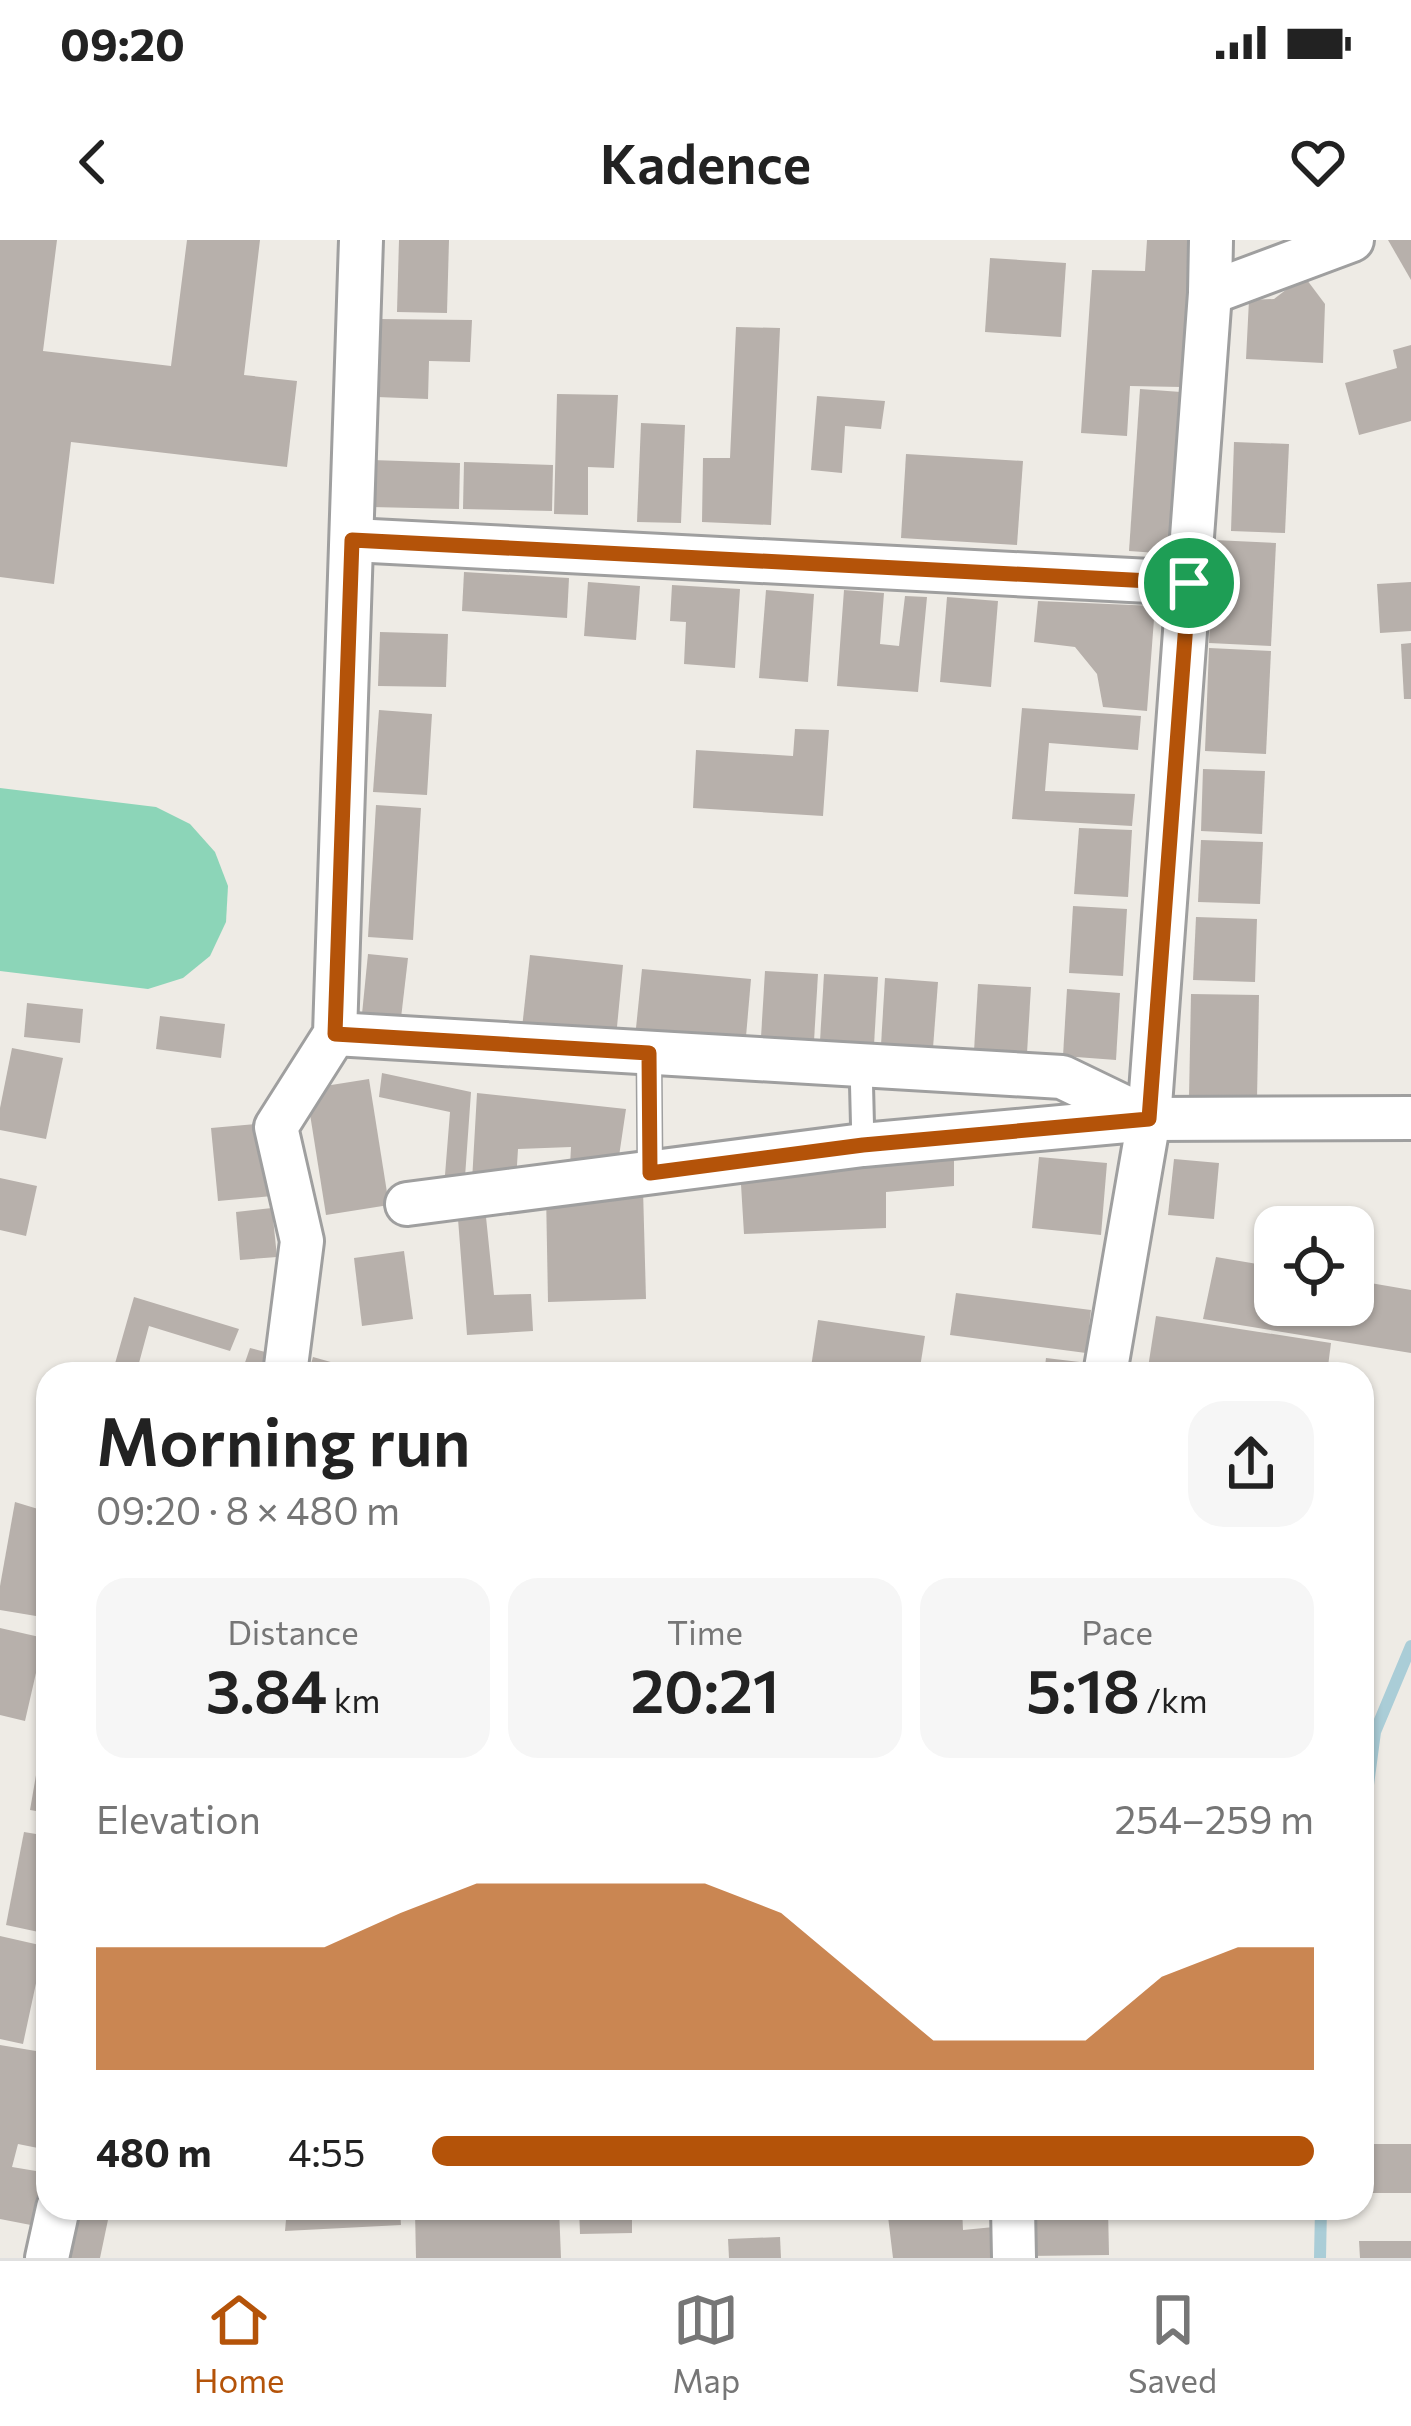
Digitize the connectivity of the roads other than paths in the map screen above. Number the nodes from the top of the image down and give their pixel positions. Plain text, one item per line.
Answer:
1 (361, 240) edge
2 (1211, 240) edge
3 (1352, 240) edge
4 (1210, 293) junction
5 (352, 540) junction
6 (1189, 583) junction
7 (335, 1034) junction
8 (649, 1053) junction
9 (861, 1065) junction
10 (1411, 1118) edge
11 (1149, 1119) junction
12 (863, 1145) junction
13 (650, 1173) junction
14 (407, 1204) dead end
15 (287, 1362) edge
16 (1107, 1362) edge
17 (55, 2220) edge
18 (1012, 2220) edge
19 (47, 2258) edge
20 (1014, 2258) edge

1 - 5 street
2 - 4 street
3 - 4 street
4 - 6 street
5 - 6 street
5 - 7 street
6 - 11 street
7 - 8 street
7 - 15 street
8 - 9 street
8 - 13 lane
9 - 11 street
9 - 12 lane
10 - 11 street
11 - 12 street
11 - 16 street
12 - 13 street
13 - 14 street
17 - 19 street
18 - 20 street

